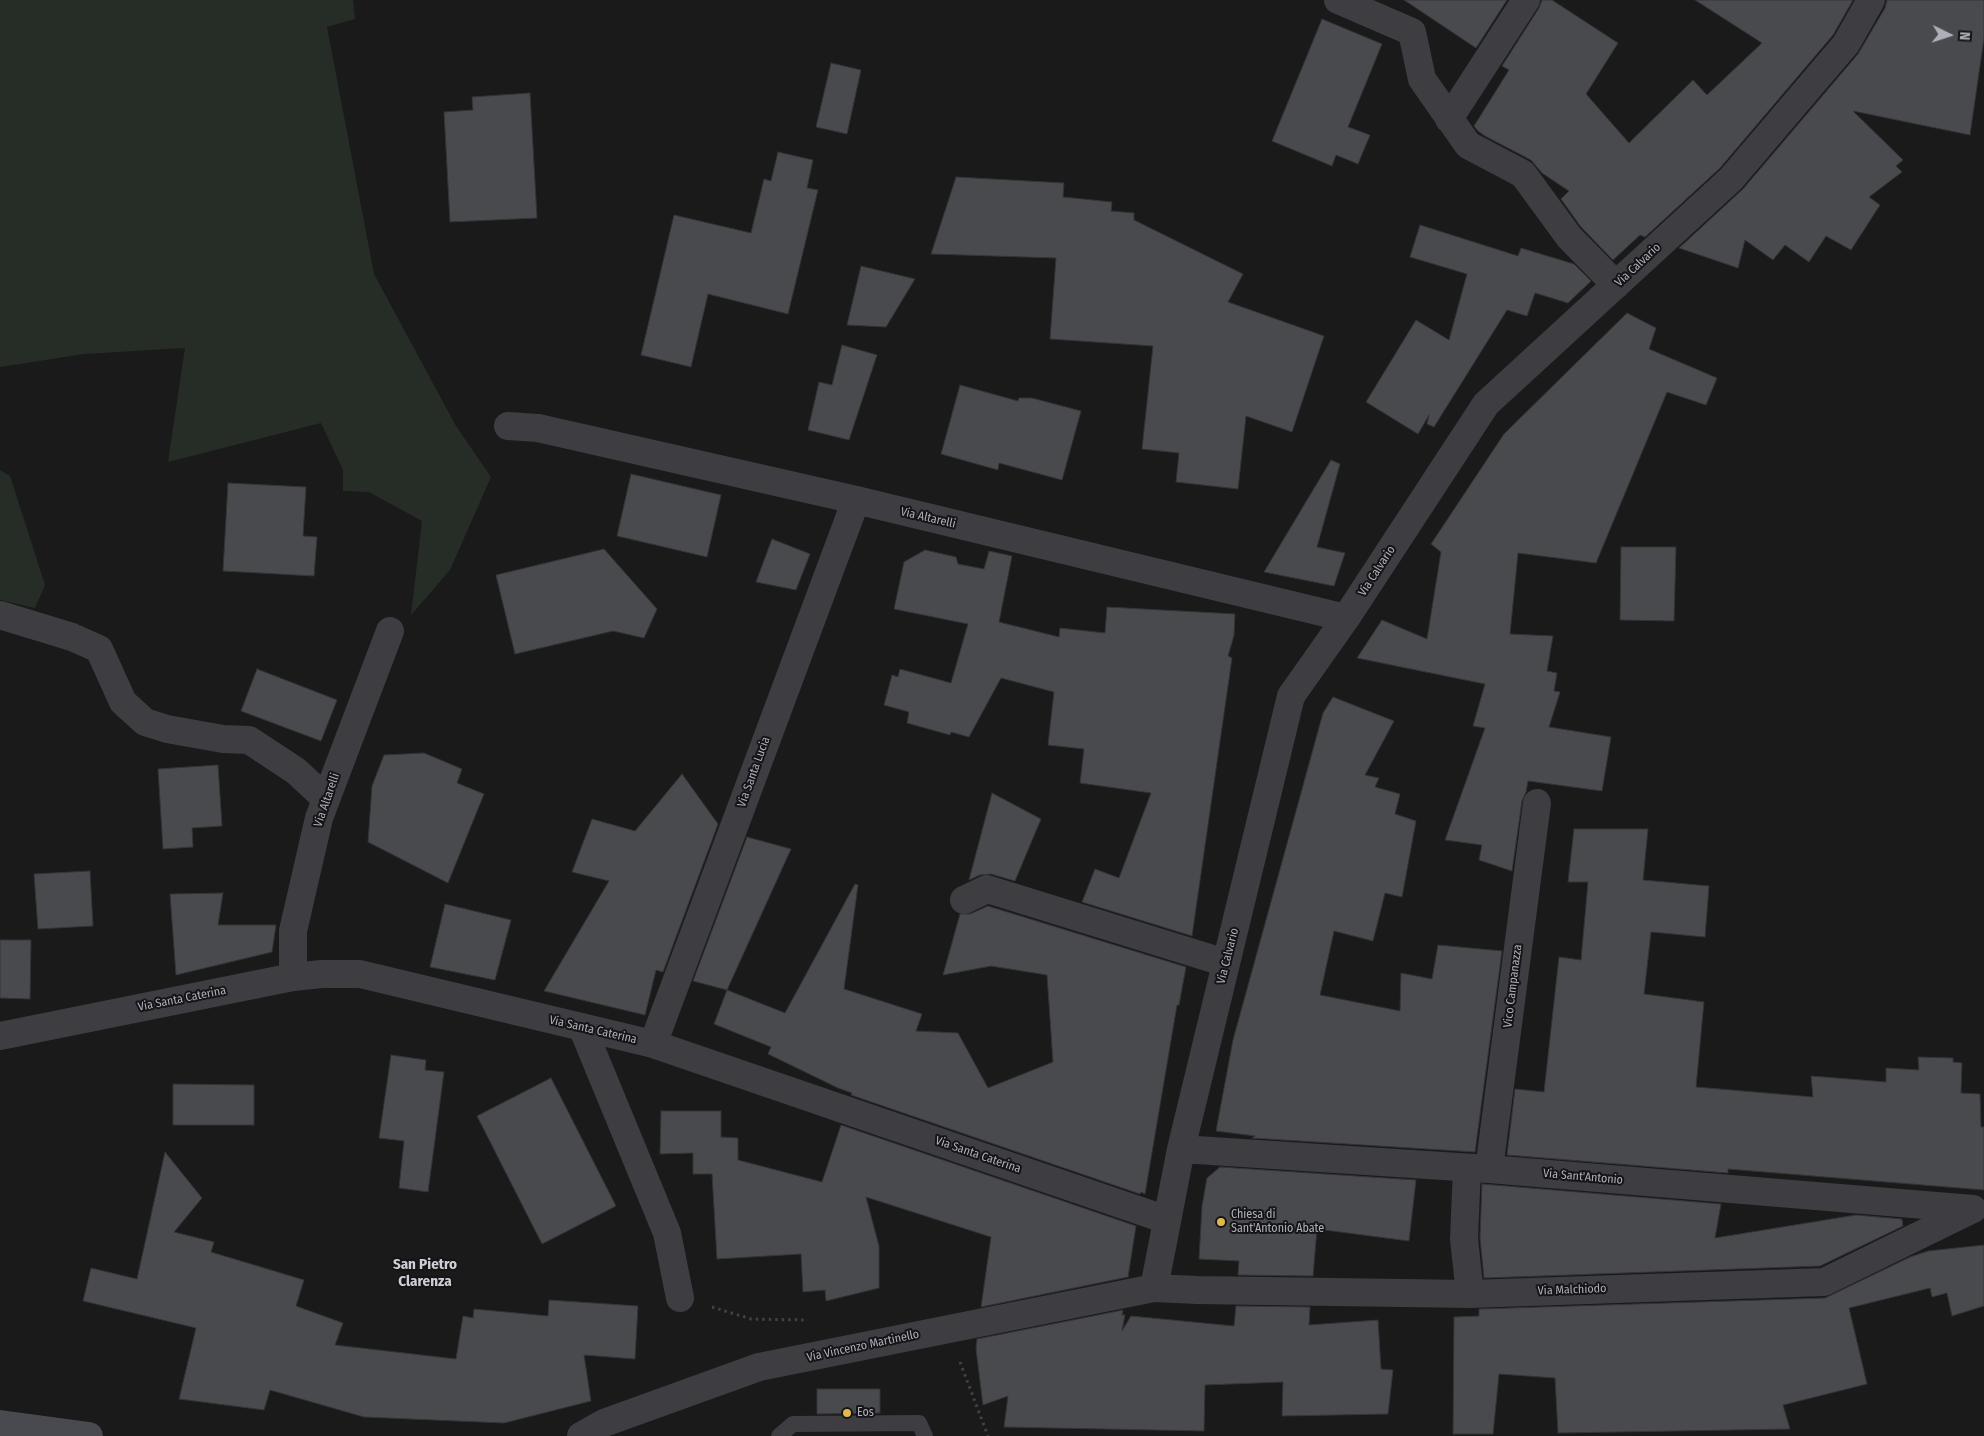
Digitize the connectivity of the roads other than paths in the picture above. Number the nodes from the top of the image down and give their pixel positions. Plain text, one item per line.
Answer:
1 (1338, 0) edge
2 (1526, 0) edge
3 (1871, 0) edge
4 (1449, 119) junction
5 (1616, 285) junction
6 (508, 426) dead end
7 (856, 500) junction
8 (0, 615) edge
9 (1346, 618) junction
10 (390, 631) dead end
11 (326, 799) junction
12 (1537, 803) dead end
13 (964, 900) dead end
14 (1226, 963) junction
15 (293, 977) junction
16 (582, 1027) junction
17 (0, 1036) edge
18 (653, 1044) junction
19 (1181, 1149) junction
20 (1478, 1168) junction
21 (1979, 1209) edge
22 (1167, 1220) junction
23 (1154, 1288) junction
24 (1470, 1294) junction
25 (680, 1298) road end
26 (0, 1424) edge
27 (89, 1436) edge
28 (581, 1436) edge
29 (779, 1436) edge
30 (925, 1436) edge

1 - 4 street
2 - 4 street
3 - 5 street, Via Calvario
4 - 5 street
5 - 9 street, Via Calvario
6 - 7 street, Via Altarelli
7 - 9 street, Via Altarelli
7 - 18 street, Via Santa Lucia
8 - 11 street
9 - 14 street, Via Calvario
10 - 11 street, Via Altarelli
11 - 15 street, Via Altarelli
12 - 20 street, Vico Campanazza
13 - 14 street
14 - 19 street, Via Calvario
15 - 16 street, Via Santa Caterina
15 - 17 street, Via Santa Caterina
16 - 18 street, Via Santa Caterina
16 - 25 street
18 - 22 street, Via Santa Caterina
19 - 20 street, Via Sant'Antonio
19 - 22 street, Via Calvario
20 - 21 street, Via Sant'Antonio
20 - 24 street, Vico Campanazza
21 - 24 street, Via Malchiodo
22 - 23 street, Via Calvario
23 - 24 street, Via Malchiodo
23 - 28 street, Via Vincenzo Martinello
26 - 27 street
29 - 30 lane

